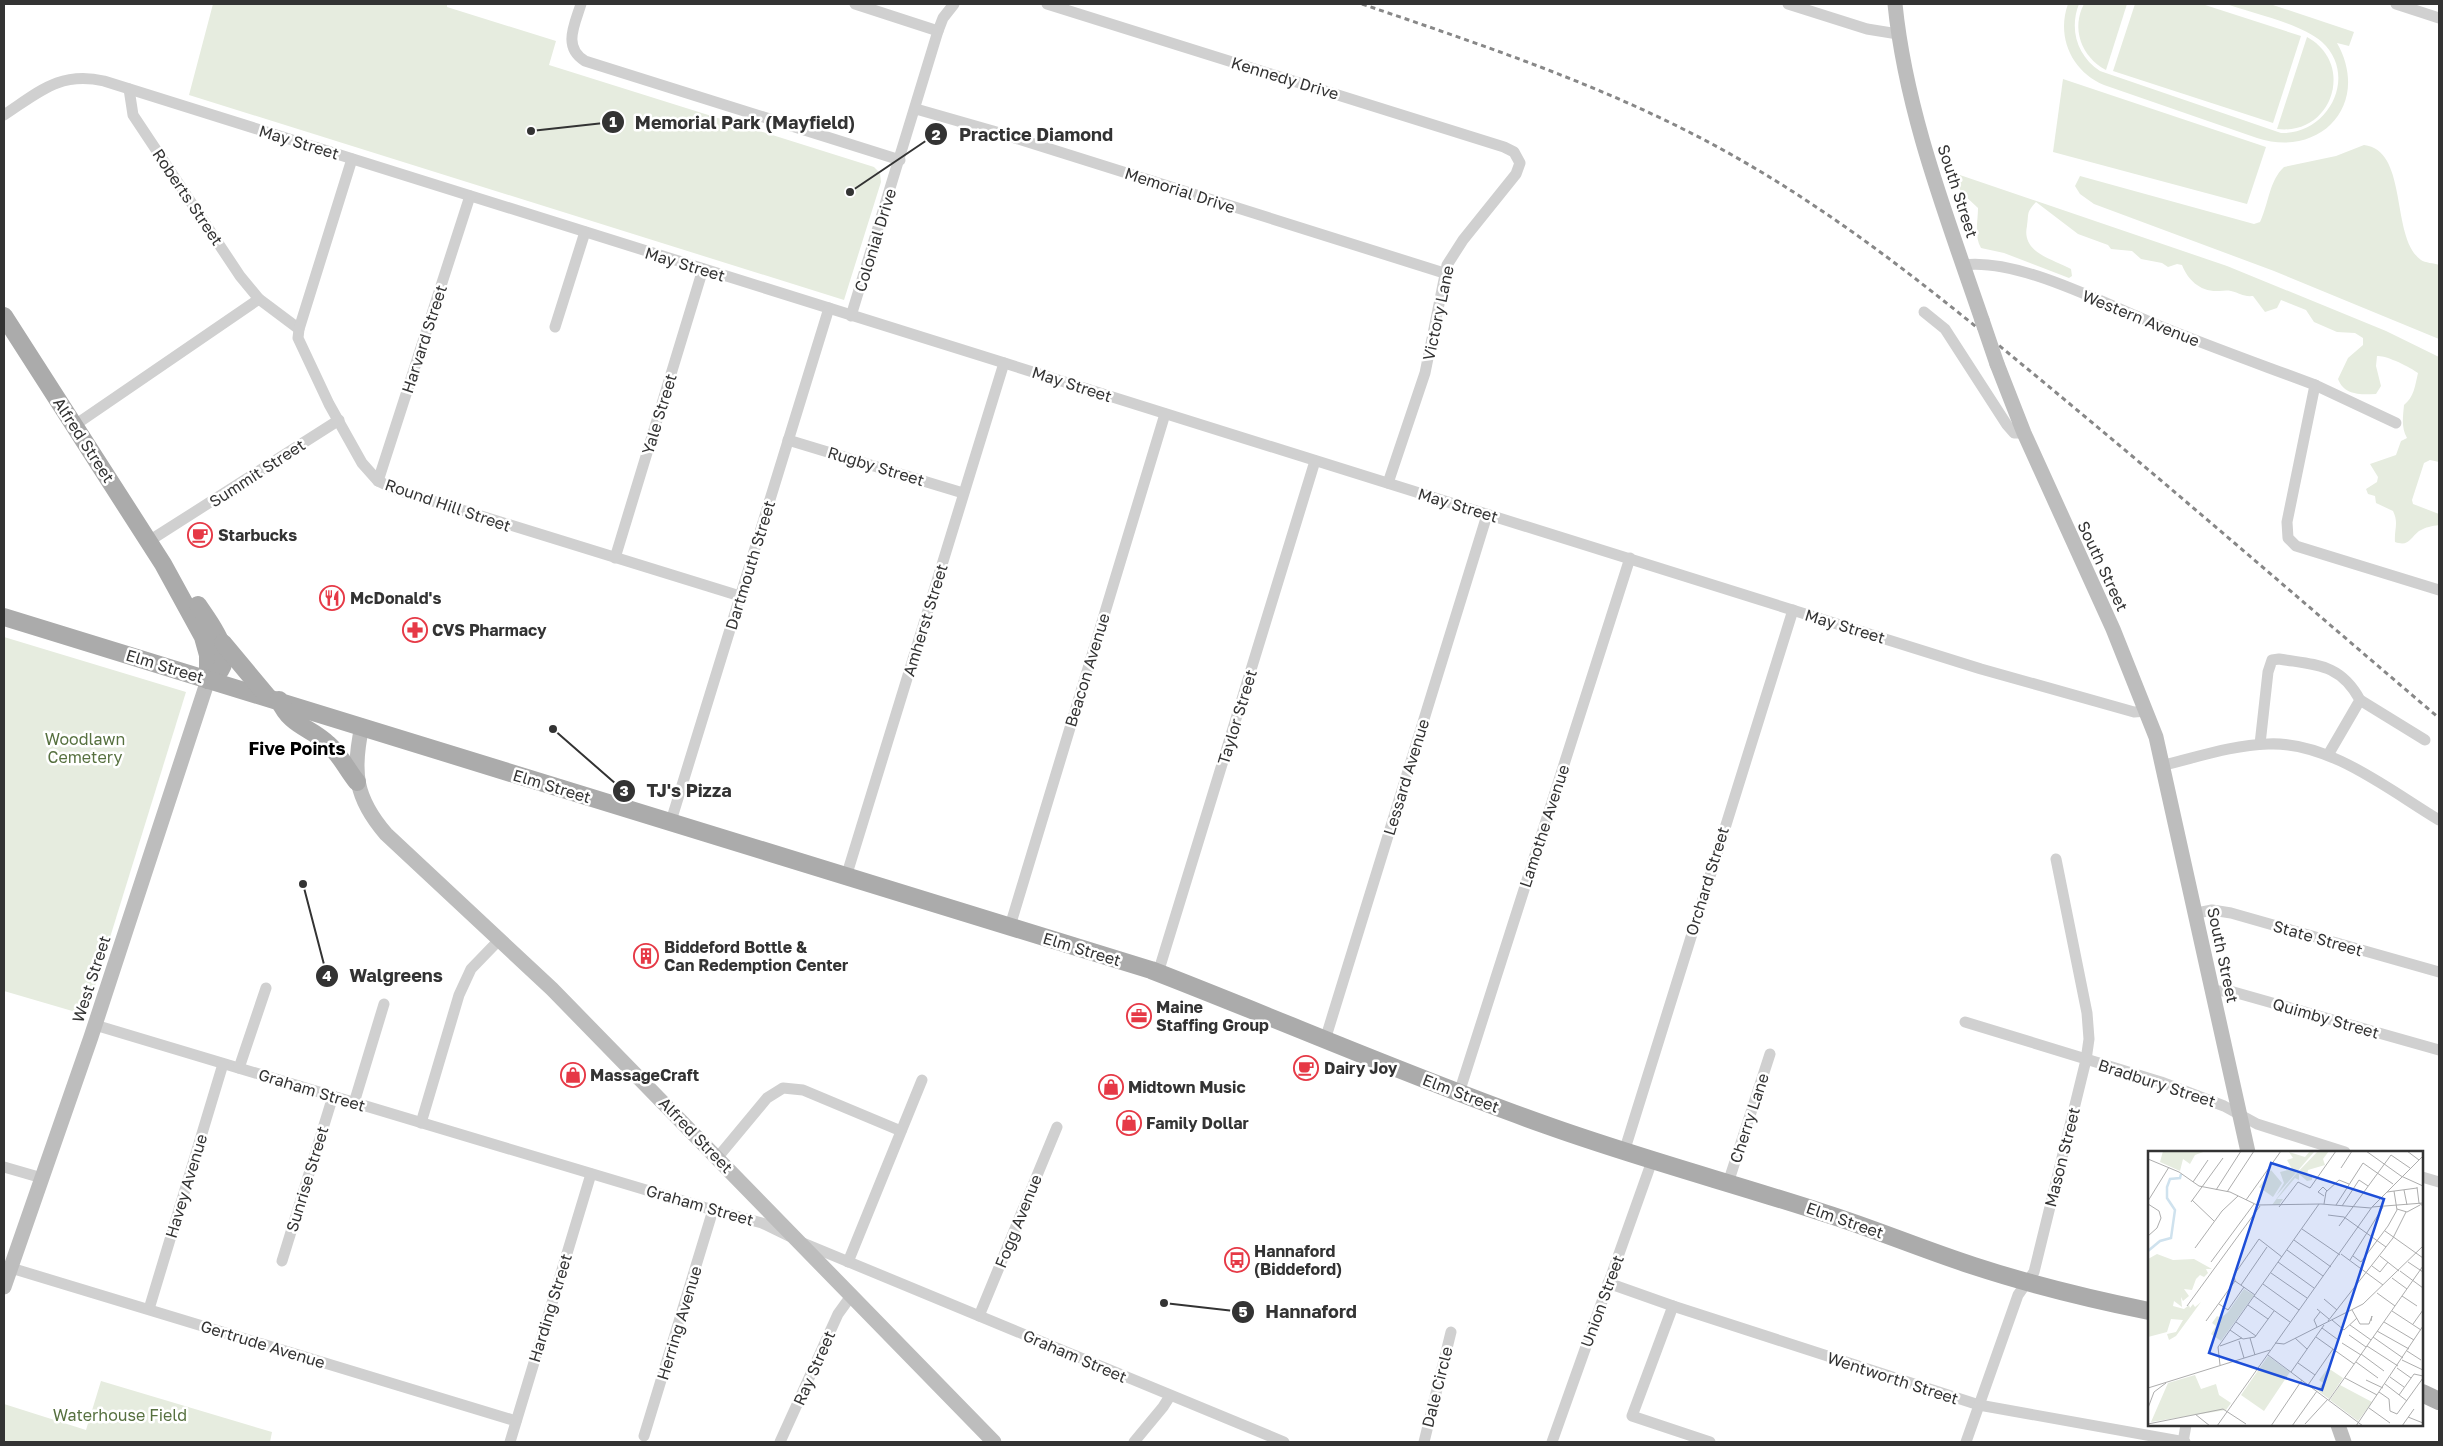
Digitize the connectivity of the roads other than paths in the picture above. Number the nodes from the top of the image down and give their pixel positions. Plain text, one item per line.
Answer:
1 (581, 4) edge
2 (855, 4) edge
3 (954, 4) edge
4 (1047, 4) edge
5 (1788, 4) edge
6 (1895, 4) edge
7 (2396, 4) edge
8 (2439, 18) edge
9 (932, 30) junction
10 (1898, 34) junction
11 (129, 90) junction
12 (916, 109) junction
13 (4, 115) edge
14 (352, 159) junction
15 (1519, 159) joint
16 (900, 160) junction
17 (470, 196) junction
18 (585, 232) junction
19 (1963, 265) junction
20 (702, 269) junction
21 (1444, 273) junction
22 (259, 299) junction
23 (829, 308) junction
24 (1924, 312) dead end
25 (4, 316) edge
26 (852, 316) junction
27 (555, 328) dead end
28 (299, 329) junction
29 (1004, 363) junction
30 (2315, 385) junction
31 (1164, 414) junction
32 (339, 420) junction
33 (2396, 423) dead end
34 (75, 425) junction
35 (2024, 433) junction
36 (788, 440) junction
37 (1315, 461) junction
38 (378, 482) junction
39 (1388, 483) junction
40 (963, 493) junction
41 (1487, 515) junction
42 (149, 541) junction
43 (615, 558) junction
44 (1630, 558) junction
45 (163, 564) junction
46 (2439, 590) edge
47 (740, 596) junction
48 (1793, 610) junction
49 (4, 618) edge
50 (221, 640) junction
51 (208, 680) junction
52 (273, 699) junction
53 (2360, 700) junction
54 (2147, 711) junction
55 (362, 726) junction
56 (2425, 740) dead end
57 (2260, 744) junction
58 (2328, 755) junction
59 (2164, 765) junction
60 (357, 782) junction
61 (2439, 820) edge
62 (671, 822) junction
63 (2056, 860) dead end
64 (846, 876) junction
65 (2197, 913) junction
66 (1010, 926) junction
67 (500, 939) junction
68 (2439, 972) edge
69 (1158, 973) junction
70 (266, 988) dead end
71 (2213, 991) junction
72 (384, 1004) dead end
73 (1965, 1022) dead end
74 (95, 1025) junction
75 (1325, 1040) junction
76 (2439, 1050) edge
77 (1770, 1054) dead end
78 (2086, 1060) junction
79 (223, 1064) junction
80 (239, 1068) junction
81 (922, 1080) dead end
82 (1460, 1093) junction
83 (333, 1096) junction
84 (354, 1103) junction
85 (2240, 1116) junction
86 (421, 1123) junction
87 (1057, 1127) dead end
88 (901, 1131) junction
89 (2248, 1151) edge
90 (2342, 1151) edge
91 (1624, 1152) junction
92 (718, 1157) junction
93 (1652, 1161) junction
94 (4, 1167) edge
95 (591, 1174) junction
96 (2423, 1177) edge
97 (42, 1178) junction
98 (2439, 1182) edge
99 (1728, 1183) junction
100 (713, 1210) junction
101 (796, 1239) junction
102 (282, 1261) dead end
103 (848, 1262) junction
104 (10, 1268) junction
105 (1608, 1283) junction
106 (2028, 1283) junction
107 (4, 1287) edge
108 (851, 1296) junction
109 (1674, 1306) junction
110 (2148, 1307) edge
111 (149, 1309) junction
112 (980, 1316) junction
113 (1451, 1332) dead end
114 (2423, 1393) edge
115 (1170, 1396) junction
116 (2439, 1400) edge
117 (1979, 1405) junction
118 (516, 1421) junction
119 (2186, 1426) edge
120 (2338, 1426) edge
121 (644, 1436) dead end
122 (510, 1442) edge
123 (780, 1442) edge
124 (994, 1442) edge
125 (1134, 1442) edge
126 (1284, 1442) edge
127 (1424, 1442) edge
128 (1552, 1442) edge
129 (1710, 1442) edge
130 (1966, 1442) edge
131 (2184, 1442) edge
132 (2344, 1442) edge

1 - 16 street
2 - 9 street
3 - 9 street
4 - 15 street, Kennedy Drive
5 - 10 street
6 - 10 street, South Street
7 - 8 street
9 - 12 street, Colonial Drive
10 - 19 street, South Street
11 - 13 street, May Street
11 - 14 street, May Street
11 - 22 street, Roberts Street
12 - 16 street, Colonial Drive
12 - 21 street, Memorial Drive
14 - 17 street, May Street
14 - 28 street
15 - 21 street, Victory Lane
16 - 26 street, Colonial Drive
17 - 18 street, May Street
17 - 38 street, Harvard Street
18 - 20 street, May Street
18 - 27 street
19 - 30 street, Western Avenue
19 - 35 street, South Street, bridge
20 - 23 street, May Street
20 - 43 street, Yale Street
21 - 39 street, Victory Lane
22 - 28 street, Roberts Street
22 - 34 street
23 - 26 street, May Street
23 - 36 street, Dartmouth Street
24 - 35 street
25 - 34 main road, Alfred Street
26 - 29 street, May Street
28 - 32 street, Round Hill Street
29 - 31 street, May Street
29 - 40 street, Amherst Street
30 - 33 street, Western Avenue
30 - 46 street
31 - 37 street, May Street
31 - 66 street, Beacon Avenue
32 - 38 street, Round Hill Street
32 - 42 street, Summit Street
34 - 42 main road, Alfred Street
35 - 54 street, South Street
36 - 40 street, Rugby Street
36 - 47 street, Dartmouth Street
37 - 39 street, May Street
37 - 69 street, Taylor Street
38 - 43 street, Round Hill Street
39 - 41 street, May Street
40 - 64 street, Amherst Street
41 - 44 street, May Street
41 - 75 street, Lessard Avenue
42 - 45 main road, Alfred Street
43 - 47 street, Round Hill Street
44 - 48 street, May Street
44 - 82 street, Lamothe Avenue
45 - 50 main road, Alfred Street
45 - 51 main road, Alfred Street
47 - 62 street, Dartmouth Street
48 - 54 street, May Street
48 - 91 street, Orchard Street
49 - 51 main road, Elm Street
50 - 51 main road, Alfred Street
50 - 52 main road
51 - 52 main road, Elm Street
51 - 74 street, West Street
52 - 55 main road, Elm Street
52 - 60 main road
53 - 56 street
53 - 57 street
53 - 58 street
54 - 59 street, South Street
55 - 60 street, Alfred Street
55 - 62 main road, Elm Street
57 - 58 street
57 - 59 street
58 - 61 street
59 - 65 street, South Street
60 - 67 street, Alfred Street
62 - 64 main road, Elm Street
63 - 78 street, Mason Street
64 - 66 main road, Elm Street
65 - 68 street, State Street
65 - 71 street, South Street
66 - 69 main road, Elm Street
67 - 86 street
67 - 92 street, Alfred Street
69 - 75 main road, Elm Street
70 - 80 street
71 - 76 street, Quimby Street
71 - 85 street, South Street
72 - 84 street
73 - 78 street, Bradbury Street
74 - 79 street, Graham Street
74 - 97 street, West Street
75 - 82 main road, Elm Street
77 - 99 street, Cherry Lane
78 - 85 street, Bradbury Street
78 - 106 street, Mason Street
79 - 80 street, Graham Street
79 - 111 street, Havey Avenue
80 - 83 street, Graham Street
81 - 88 street
82 - 91 main road, Elm Street
83 - 84 street, Graham Street
83 - 102 street, Sunrise Street
84 - 86 street, Graham Street
85 - 89 street, South Street
85 - 90 street, Bradbury Street
86 - 95 street, Graham Street
87 - 112 street, Fogg Avenue
88 - 92 street
88 - 103 street
91 - 93 main road, Elm Street
92 - 101 street, Alfred Street
93 - 99 main road, Elm Street
93 - 105 street, Union Street
94 - 97 street
95 - 100 street, Graham Street
95 - 118 street, Harding Street
96 - 98 street
97 - 104 street, West Street
99 - 106 main road, Elm Street
100 - 101 street, Graham Street
100 - 121 street, Herring Avenue
101 - 103 street, Graham Street
101 - 108 street, Alfred Street
103 - 112 street, Graham Street
104 - 107 street, West Street
104 - 111 street, Gertrude Avenue
105 - 109 street, Wentworth Street
105 - 128 street, Union Street
106 - 110 main road, Elm Street
106 - 117 street, Mason Street
108 - 123 street, Ray Street
108 - 124 street, Alfred Street
109 - 117 street, Wentworth Street
109 - 129 street
111 - 118 street, Gertrude Avenue
112 - 115 street, Graham Street
113 - 127 street, Dale Circle
114 - 116 main road
115 - 125 street
115 - 126 street, Graham Street
117 - 130 street, Mason Street
117 - 131 street, Wentworth Street
118 - 122 street, Harding Street
119 - 131 street
120 - 132 street

